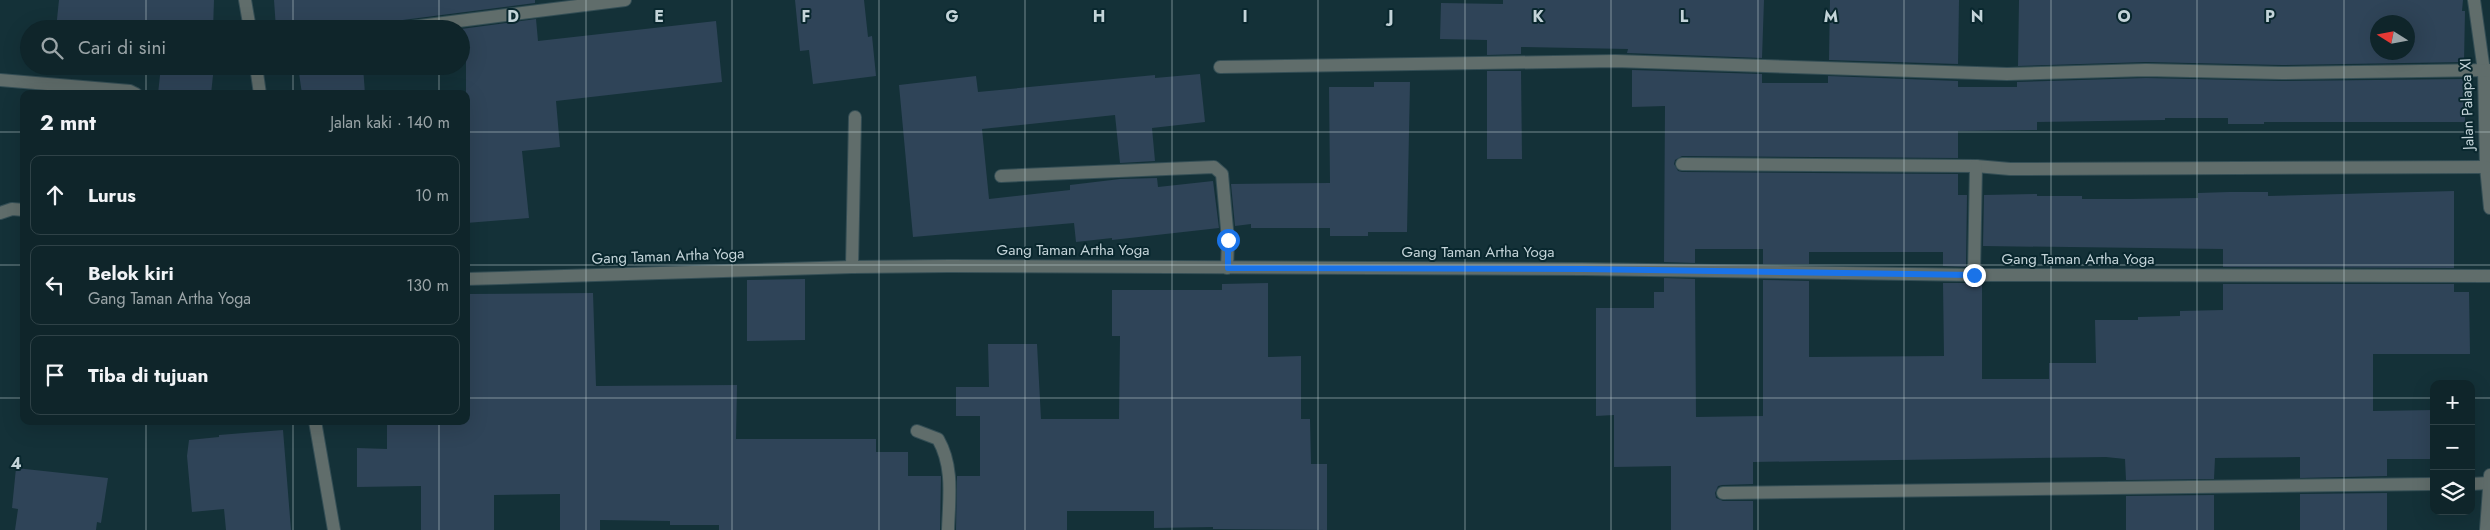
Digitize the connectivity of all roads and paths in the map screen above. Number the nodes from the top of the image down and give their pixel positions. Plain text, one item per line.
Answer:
1 (245, 0) edge
2 (625, 0) edge
3 (2474, 0) edge
4 (248, 20) edge
5 (467, 20) edge
6 (1220, 67) dead end
7 (2487, 70) edge
8 (257, 75) edge
9 (0, 80) edge
10 (118, 90) edge
11 (259, 90) edge
12 (854, 117) dead end
13 (1682, 164) dead end
14 (1976, 166) junction
15 (2486, 167) junction
16 (1001, 176) dead end
17 (2490, 208) edge
18 (20, 210) edge
19 (0, 213) edge
20 (852, 267) junction
21 (1228, 268) junction
22 (1974, 275) junction
23 (2490, 276) edge
24 (470, 279) edge
25 (316, 425) edge
26 (917, 431) dead end
27 (2490, 479) edge
28 (2475, 483) edge
29 (2430, 484) edge
30 (1723, 493) dead end
31 (334, 530) edge
32 (948, 530) edge
33 (2486, 530) edge

1 - 4 street
2 - 5 street
3 - 7 street, Jalan Palapa XI
6 - 7 street
7 - 15 street, Jalan Palapa XI
8 - 11 street
9 - 10 street
12 - 20 street
13 - 14 street
14 - 15 street
14 - 22 street
15 - 17 street, Jalan Palapa XI
16 - 21 street
18 - 19 street
20 - 21 street, Gang Taman Artha Yoga
20 - 24 street, Gang Taman Artha Yoga
21 - 22 street, Gang Taman Artha Yoga
22 - 23 street, Gang Taman Artha Yoga
25 - 31 street
26 - 32 street
27 - 28 street
27 - 33 street
29 - 30 street

